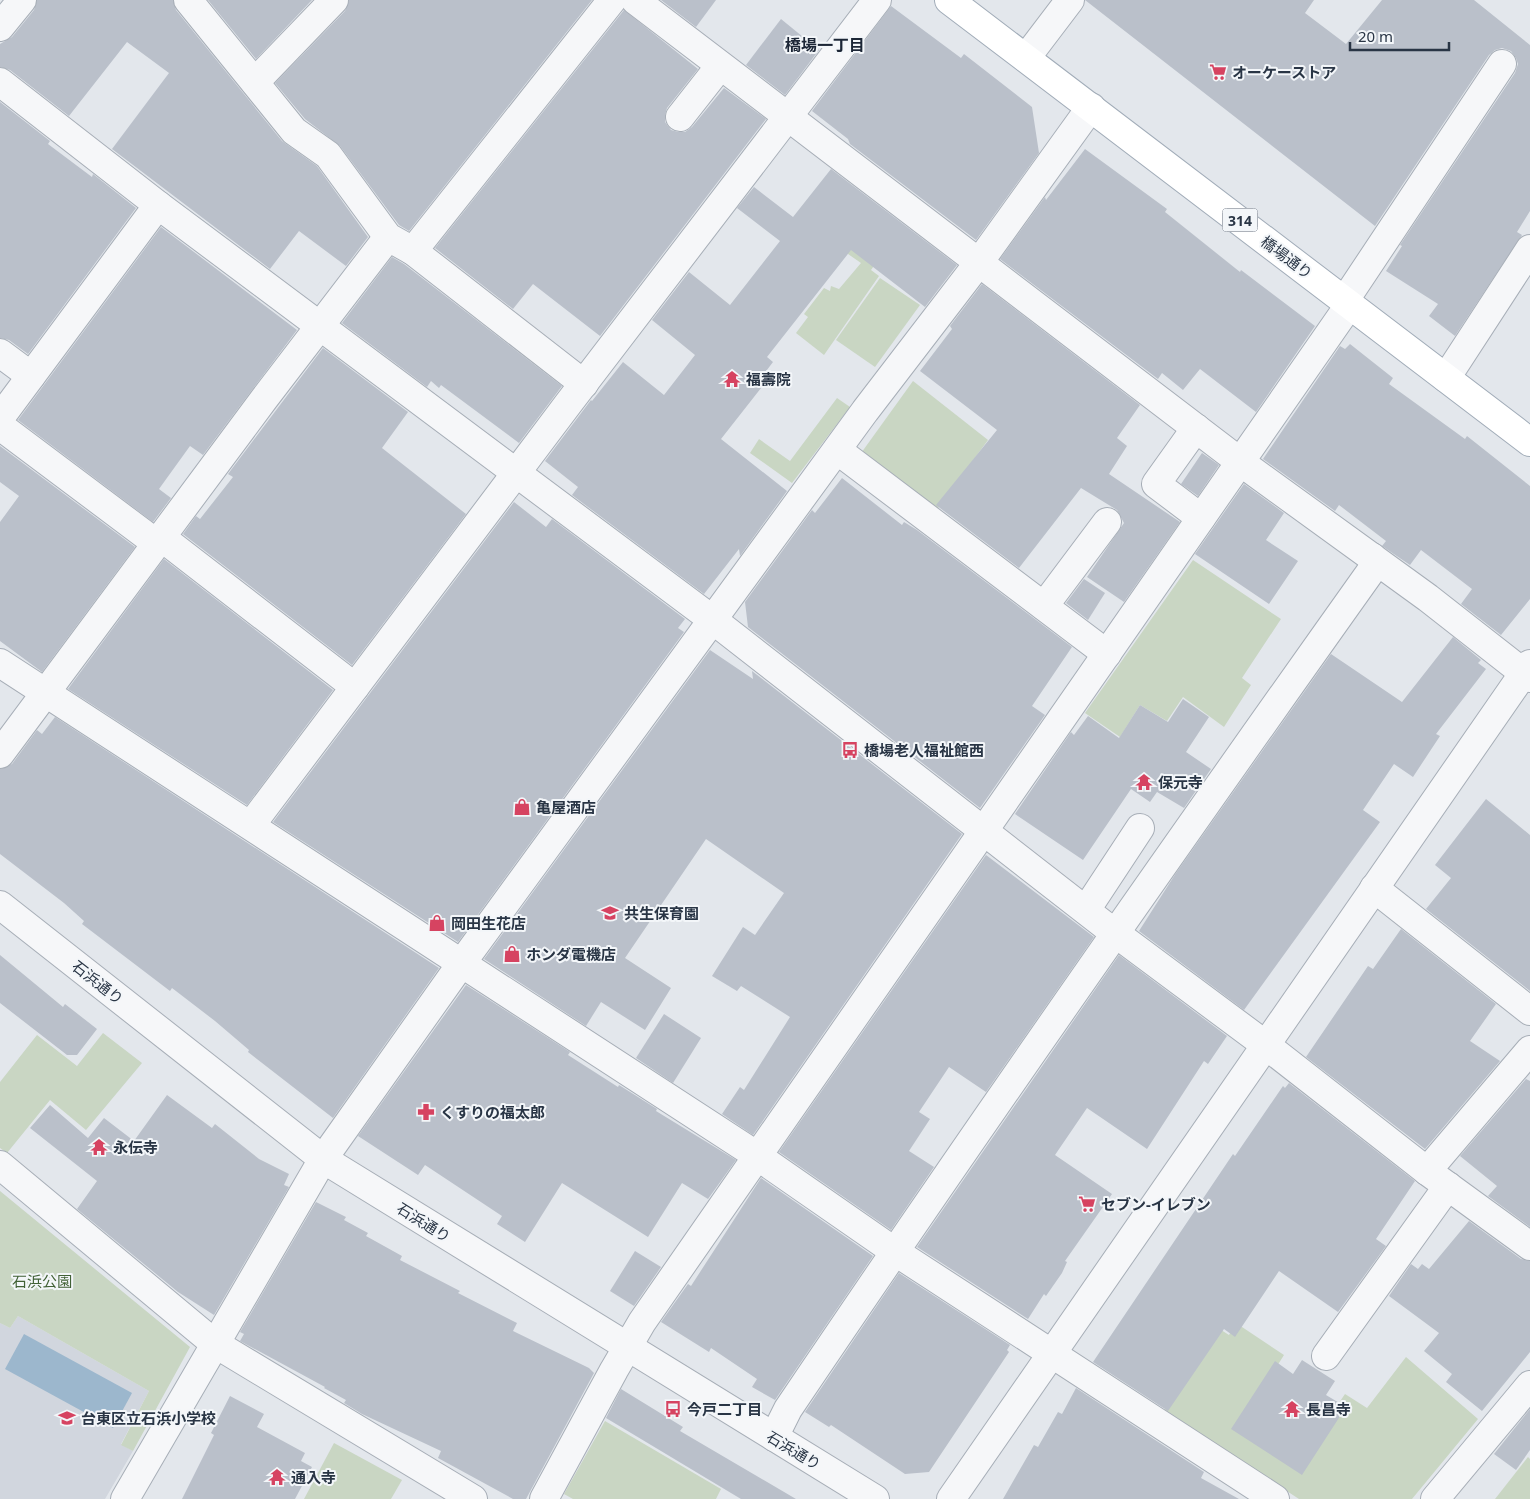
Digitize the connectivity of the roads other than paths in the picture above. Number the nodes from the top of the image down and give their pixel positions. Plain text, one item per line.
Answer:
1 (22, 0) edge
2 (188, 0) edge
3 (334, 0) edge
4 (612, 0) edge
5 (635, 0) edge
6 (877, 0) edge
7 (1070, 0) edge
8 (951, 1) edge
9 (0, 28) edge
10 (1026, 58) junction
11 (1502, 64) dead end
12 (720, 66) junction
13 (0, 82) edge
14 (255, 82) junction
15 (1091, 107) junction
16 (680, 116) dead end
17 (789, 116) junction
18 (158, 205) junction
19 (388, 237) junction
20 (1530, 249) edge
21 (413, 251) junction
22 (980, 261) junction
23 (1347, 302) junction
24 (320, 325) junction
25 (0, 353) edge
26 (31, 376) junction
27 (1446, 378) junction
28 (584, 384) junction
29 (0, 418) edge
30 (0, 426) edge
31 (1196, 428) junction
32 (1530, 442) edge
33 (837, 450) junction
34 (1240, 461) junction
35 (517, 473) junction
36 (1201, 518) junction
37 (1107, 522) dead end
38 (159, 540) junction
39 (1372, 557) junction
40 (1044, 606) junction
41 (713, 620) junction
42 (1107, 654) junction
43 (0, 663) edge
44 (1528, 672) edge
45 (355, 687) junction
46 (44, 693) junction
47 (0, 754) edge
48 (251, 825) junction
49 (1140, 828) dead end
50 (983, 830) junction
51 (1374, 888) junction
52 (0, 905) edge
53 (1086, 910) junction
54 (1114, 932) junction
55 (461, 964) junction
56 (1530, 1011) edge
57 (1267, 1046) junction
58 (1530, 1050) edge
59 (758, 1157) junction
60 (323, 1159) junction
61 (0, 1165) edge
62 (1437, 1178) junction
63 (1530, 1246) edge
64 (894, 1251) junction
65 (214, 1343) junction
66 (627, 1348) junction
67 (1052, 1355) junction
68 (1326, 1356) dead end
69 (1527, 1394) edge
70 (774, 1437) junction
71 (125, 1499) edge
72 (473, 1499) edge
73 (544, 1499) edge
74 (875, 1499) edge
75 (951, 1499) edge
76 (1275, 1499) edge
77 (1435, 1499) edge

1 - 9 street
2 - 14 street
3 - 14 street
4 - 21 street
5 - 12 street
6 - 17 street
7 - 10 street
8 - 10 main road, 橋場通り / 314
10 - 15 main road, 橋場通り / 314
11 - 23 street
12 - 16 street
12 - 17 street
13 - 18 street
14 - 19 street
15 - 22 street
15 - 23 main road, 橋場通り / 314
17 - 22 street
17 - 28 street
18 - 24 street
18 - 26 street
19 - 21 street
19 - 24 street
20 - 27 street
21 - 28 street
22 - 31 street
22 - 33 street
23 - 27 main road, 橋場通り / 314
23 - 34 street
24 - 35 street
24 - 38 street
25 - 26 street
26 - 29 street
27 - 32 main road, 橋場通り / 314
28 - 35 street
30 - 38 street
31 - 34 street
31 - 36 street
33 - 40 street
33 - 41 street
34 - 36 street
34 - 39 street
35 - 41 street
35 - 45 street
36 - 42 street
37 - 40 street
38 - 45 street
38 - 46 street
39 - 44 street
39 - 54 street
40 - 42 street
41 - 50 street
41 - 55 street
42 - 50 street
43 - 46 street
44 - 51 street
45 - 48 street
46 - 47 street
46 - 48 street
48 - 55 street
49 - 53 street
50 - 53 street
50 - 59 street
51 - 56 street
51 - 57 street
52 - 60 street, 石浜通り
53 - 54 street
54 - 57 street
54 - 64 street
55 - 59 street
55 - 60 street
57 - 62 street
57 - 67 street
58 - 62 street
59 - 64 street
59 - 66 street
60 - 65 street
60 - 66 street, 石浜通り
61 - 65 street
62 - 63 street
62 - 68 street
64 - 67 street
64 - 70 street
65 - 71 street
65 - 72 street
66 - 70 street, 石浜通り
66 - 73 street
67 - 75 street
67 - 76 street
69 - 77 street
70 - 74 street, 石浜通り

